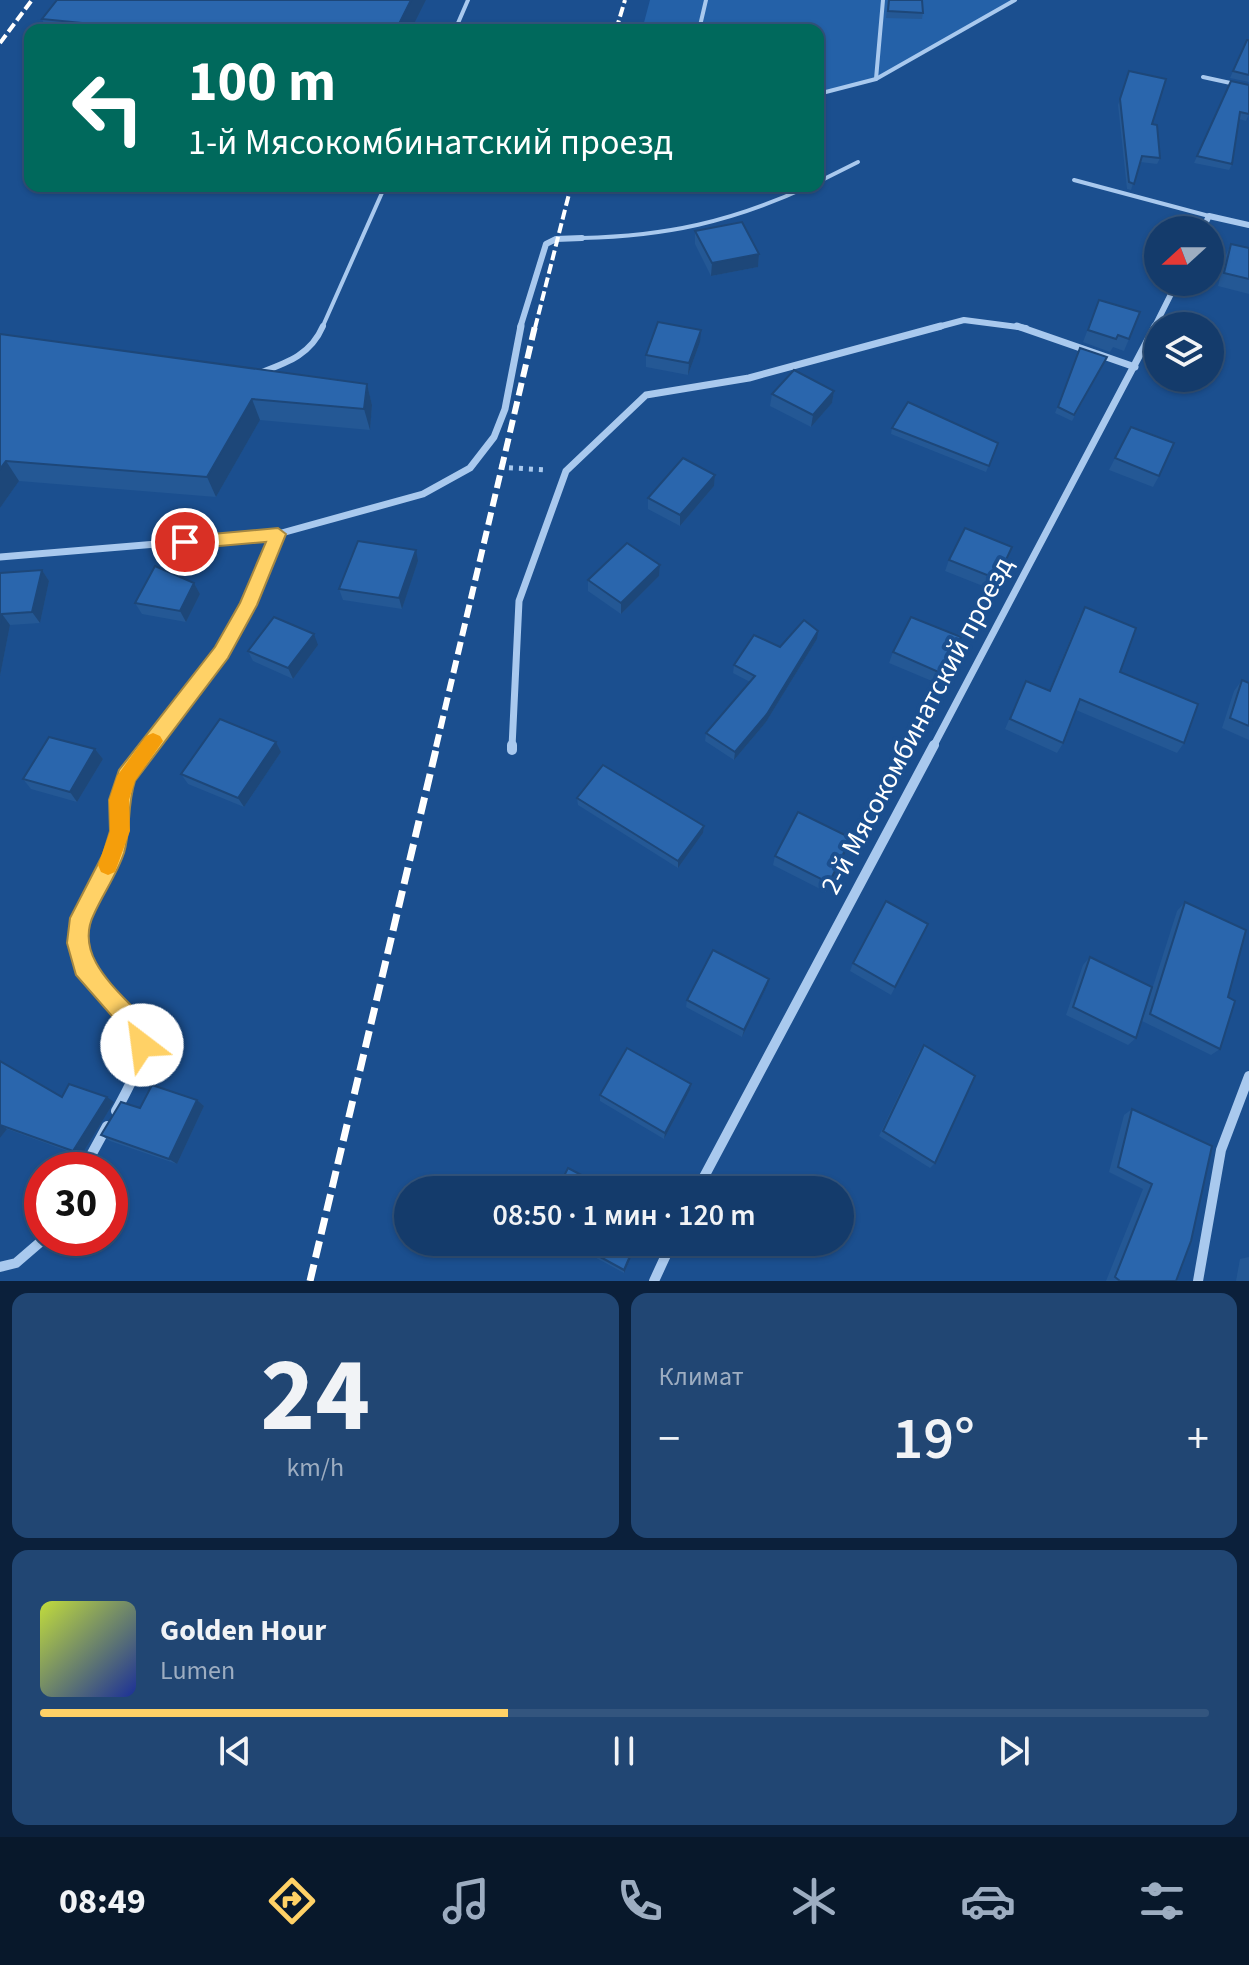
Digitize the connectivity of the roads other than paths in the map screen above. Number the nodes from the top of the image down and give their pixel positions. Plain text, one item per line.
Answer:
1 (468, 0) edge
2 (706, 0) edge
3 (883, 0) edge
4 (1015, 0) edge
5 (458, 24) edge
6 (700, 24) edge
7 (1203, 77) dead end
8 (876, 79) junction
9 (1249, 87) edge
10 (824, 92) edge
11 (858, 162) dead end
12 (824, 179) edge
13 (1074, 180) dead end
14 (382, 192) edge
15 (797, 192) edge
16 (1209, 216) edge
17 (1224, 219) edge
18 (1249, 225) edge
19 (582, 238) joint
20 (1170, 296) edge
21 (1135, 367) junction
22 (255, 373) edge
23 (278, 534) junction
24 (0, 557) edge
25 (512, 750) dead end
26 (1249, 1076) edge
27 (93, 1152) edge
28 (704, 1176) edge
29 (24, 1256) edge
30 (666, 1256) edge
31 (0, 1267) edge
32 (654, 1281) edge
33 (1198, 1281) edge

1 - 5 lane
2 - 6 lane
3 - 8 lane
4 - 8 lane
7 - 9 lane
8 - 10 lane
11 - 12 lane
13 - 16 lane
14 - 22 lane
15 - 19 lane
17 - 18 street
19 - 23 street
20 - 21 street, 2-й Мясокомбинатский проезд
21 - 25 street
21 - 28 street, 2-й Мясокомбинатский проезд
23 - 24 street
23 - 27 street
26 - 33 street
29 - 31 street
30 - 32 street

